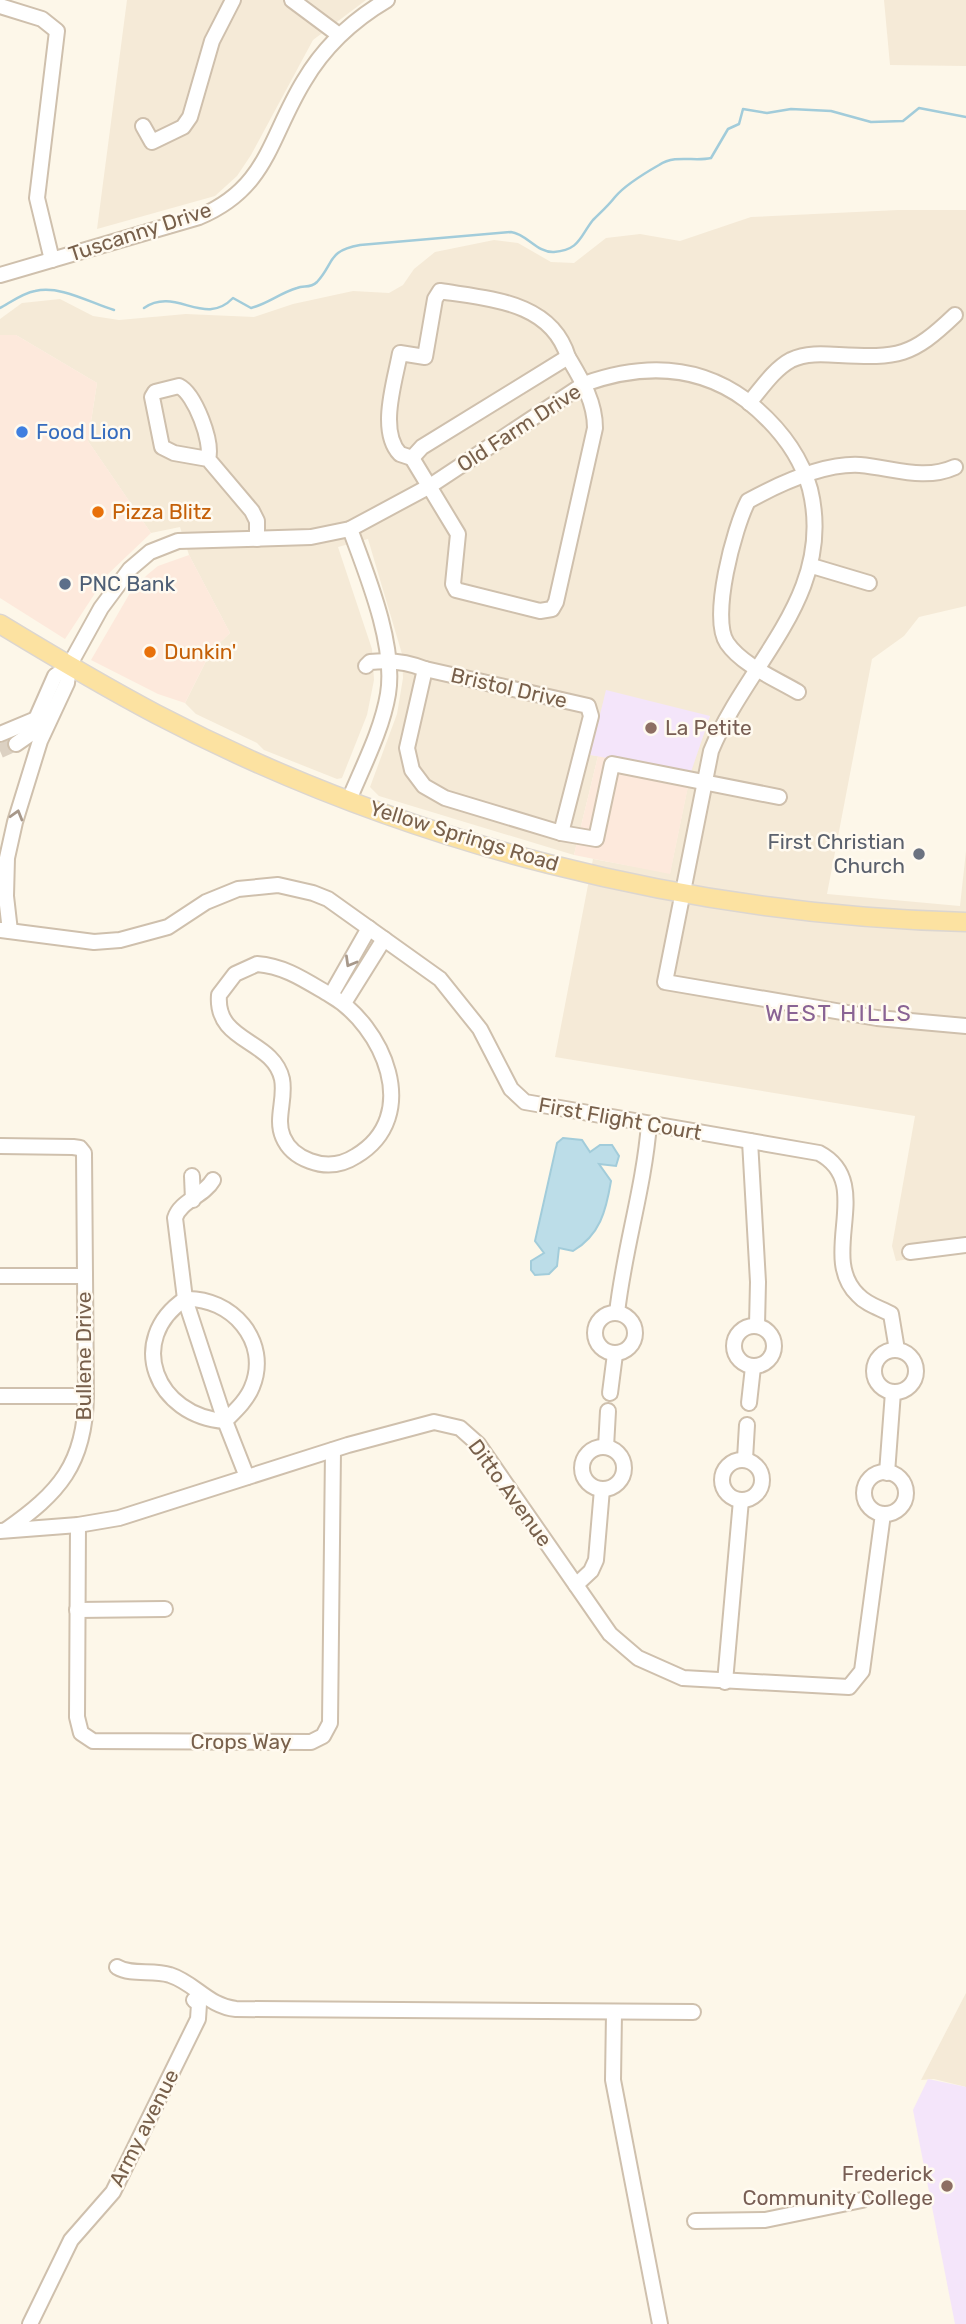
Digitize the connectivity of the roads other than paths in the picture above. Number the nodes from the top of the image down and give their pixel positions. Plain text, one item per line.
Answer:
1 (233, 0) edge
2 (292, 0) edge
3 (387, 0) edge
4 (0, 6) edge
5 (339, 35) junction
6 (143, 126) dead end
7 (52, 260) junction
8 (0, 275) edge
9 (955, 315) dead end
10 (568, 357) junction
11 (584, 384) junction
12 (749, 402) junction
13 (412, 458) junction
14 (208, 459) junction
15 (956, 467) dead end
16 (806, 477) junction
17 (430, 486) junction
18 (350, 528) junction
19 (257, 539) junction
20 (811, 566) junction
21 (869, 583) dead end
22 (0, 624) edge
23 (389, 663) junction
24 (69, 666) junction
25 (362, 666) dead end
26 (758, 667) junction
27 (425, 669) junction
28 (798, 692) dead end
29 (36, 719) junction
30 (0, 734) tunnel mouth
31 (16, 744) tunnel mouth
32 (703, 782) junction
33 (779, 797) dead end
34 (349, 800) junction
35 (561, 833) junction
36 (684, 893) junction
37 (966, 922) edge
38 (369, 928) junction
39 (4, 930) edge
40 (384, 939) junction
41 (331, 996) junction
42 (344, 1003) junction
43 (966, 1027) edge
44 (649, 1124) junction
45 (750, 1141) junction
46 (0, 1146) edge
47 (192, 1176) dead end
48 (213, 1180) dead end
49 (193, 1200) junction
50 (966, 1245) edge
51 (910, 1252) dead end
52 (0, 1276) edge
53 (84, 1276) junction
54 (185, 1299) junction
55 (617, 1313) junction
56 (757, 1325) junction
57 (897, 1350) junction
58 (615, 1354) junction
59 (753, 1367) junction
60 (892, 1392) junction
61 (610, 1393) dead end
62 (0, 1396) edge
63 (86, 1396) junction
64 (750, 1403) dead end
65 (608, 1411) dead end
66 (225, 1421) junction
67 (747, 1425) dead end
68 (606, 1447) junction
69 (332, 1450) junction
70 (745, 1459) junction
71 (887, 1472) junction
72 (247, 1477) junction
73 (602, 1489) junction
74 (741, 1500) junction
75 (38, 1508) junction
76 (883, 1514) junction
77 (78, 1525) junction
78 (48, 1527) junction
79 (3, 1531) edge
80 (576, 1585) junction
81 (165, 1609) dead end
82 (78, 1610) junction
83 (725, 1682) junction
84 (117, 1967) dead end
85 (194, 2000) dead end
86 (693, 2012) dead end
87 (614, 2013) junction
88 (862, 2200) dead end
89 (695, 2221) dead end
90 (30, 2324) edge
91 (660, 2324) edge

1 - 6 street
2 - 5 street
3 - 5 street, Tuscanny Drive
4 - 7 street
5 - 7 street, Tuscanny Drive
7 - 8 street, Tuscanny Drive
9 - 12 street
10 - 11 street
10 - 13 street
10 - 13 street
11 - 12 street, Old Farm Drive
11 - 17 street, Old Farm Drive
11 - 17 street
12 - 16 street, Old Farm Drive
13 - 17 street
14 - 14 street
14 - 19 street
15 - 16 street
16 - 20 street, Old Farm Drive
16 - 26 street
17 - 18 street, Old Farm Drive
18 - 19 street, Old Farm Drive
18 - 23 street
19 - 24 street, Old Farm Drive
20 - 21 street
20 - 26 street, Old Farm Drive
22 - 24 main road, Yellow Springs Road
23 - 25 street, Bristol Drive
23 - 27 street, Bristol Drive
23 - 34 street
24 - 29 street
24 - 34 main road, Yellow Springs Road
39 -> 24 street
26 - 28 street
26 - 32 street, Old Farm Drive
27 - 35 street, Bristol Drive
27 - 35 street, Bristol Drive
29 - 30 street
29 - 31 street
32 - 33 street
32 - 35 street, Bristol Drive
32 - 36 street, Old Farm Drive
34 - 36 main road, Yellow Springs Road
36 - 37 main road, Yellow Springs Road
36 - 43 street, Old Farm Drive
38 - 39 street, First Flight Court
38 - 40 street, First Flight Court
38 -> 41 street
40 - 42 street
40 - 44 street, First Flight Court
41 - 42 street
41 - 42 street
44 - 45 street, First Flight Court
44 - 55 street
45 - 56 street
45 - 57 street, First Flight Court
46 - 53 street, Bullene Drive
47 - 49 street
48 - 49 street
49 - 54 street
50 - 51 street
52 - 53 street
53 - 63 street, Bullene Drive
54 - 66 street
54 - 66 street
54 - 66 street
55 - 58 street
55 - 58 street
56 - 59 street
56 - 59 street
57 - 60 street
57 - 60 street
58 - 61 street
59 - 64 street
60 - 71 street
62 - 63 street
63 - 75 street, Bullene Drive
65 - 68 street
66 - 72 street
67 - 70 street
68 - 73 street
68 - 73 street
69 - 72 street, Ditto Avenue
69 - 80 street, Ditto Avenue
69 - 82 street, Crops Way
70 - 74 street
70 - 74 street
71 - 76 street
71 - 76 street
72 - 77 street, Ditto Avenue
73 - 80 street
74 - 83 street
75 - 78 street
75 - 79 street, Bullene Drive
76 - 83 street, Ditto Avenue
77 - 78 street, Ditto Avenue
77 - 82 street, Crops Way
78 - 79 street, Ditto Avenue
80 - 83 street, Ditto Avenue
81 - 82 street
84 - 87 street
85 - 90 street, Army avenue
86 - 87 street
87 - 91 street
88 - 89 street

